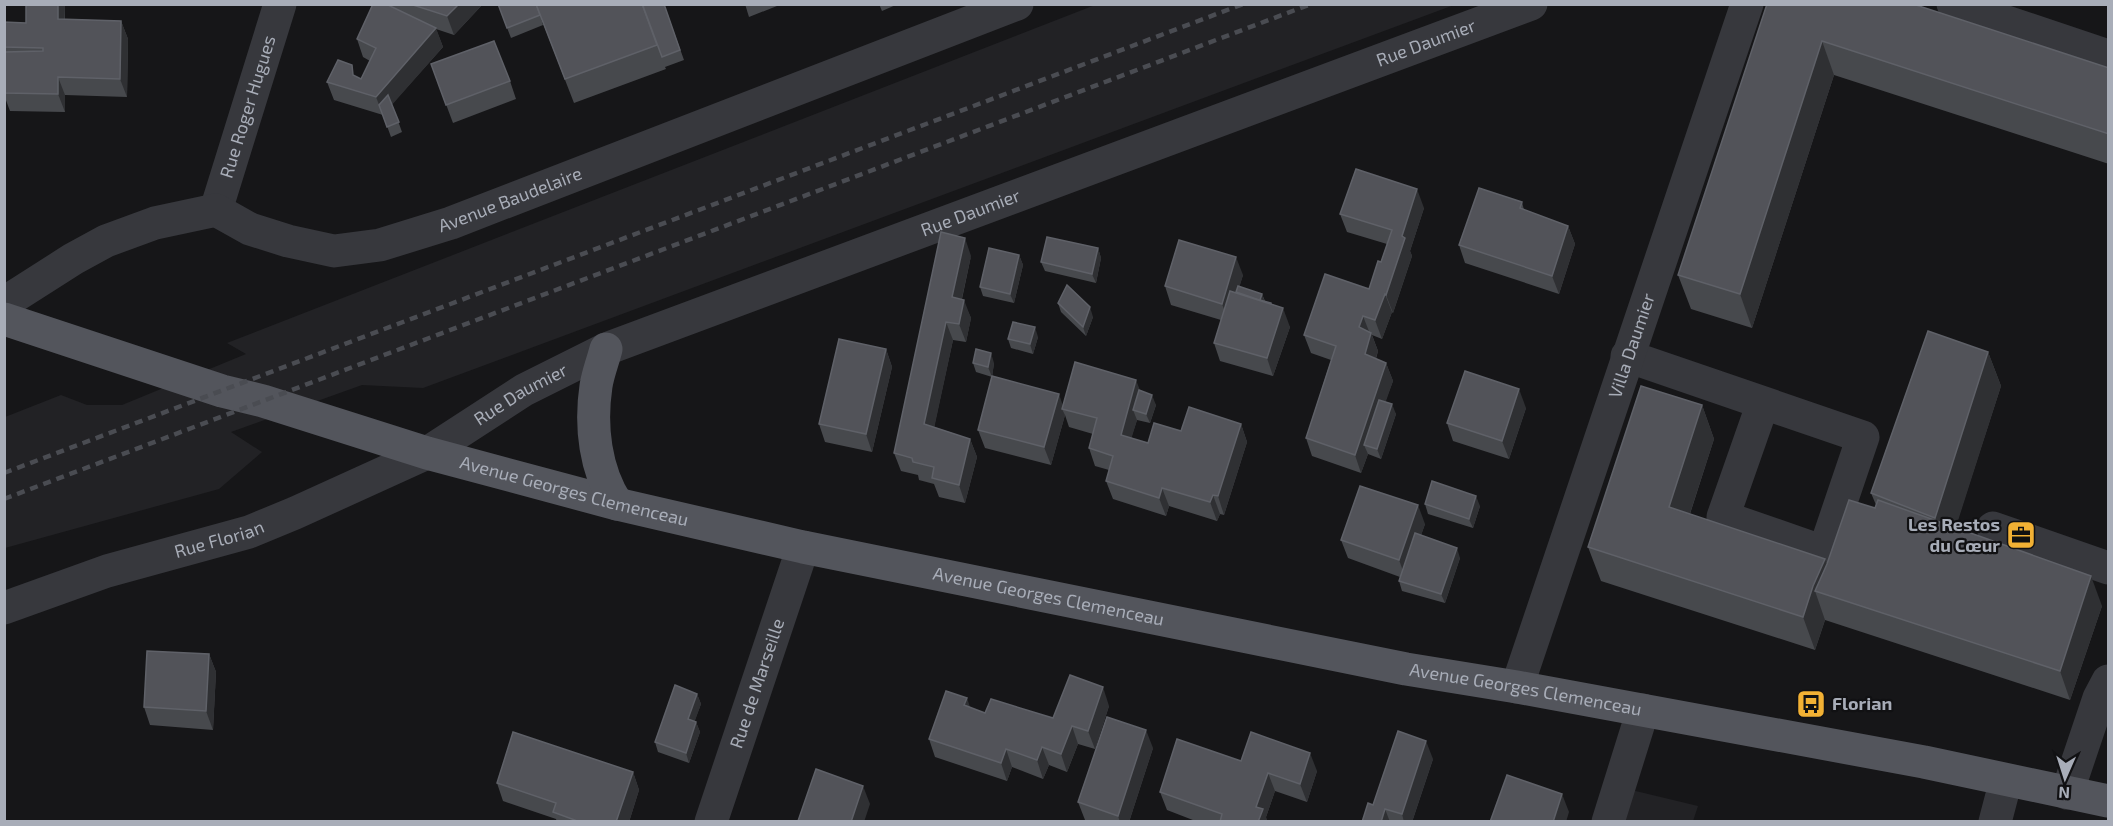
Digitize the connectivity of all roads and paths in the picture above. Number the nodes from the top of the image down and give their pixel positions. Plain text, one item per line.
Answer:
1 (280, 4) edge
2 (1017, 4) edge
3 (1531, 4) edge
4 (1747, 4) edge
5 (1953, 4) edge
6 (2109, 56) edge
7 (216, 210) junction
8 (4, 303) edge
9 (4, 319) edge
10 (606, 349) junction
11 (1628, 356) junction
12 (1763, 403) junction
13 (427, 453) junction
14 (618, 504) junction
15 (1993, 528) dead end
16 (803, 547) junction
17 (2109, 568) edge
18 (4, 608) edge
19 (2109, 681) edge
20 (1517, 687) junction
21 (1643, 710) junction
22 (2006, 780) junction
23 (2067, 793) junction
24 (2109, 801) edge
25 (711, 822) edge
26 (1608, 822) edge
27 (1995, 822) edge

1 - 7 street, Rue Roger Hugues
2 - 7 street, Avenue Baudelaire
3 - 10 street, Rue Daumier
4 - 11 street, Villa Daumier
5 - 6 street
7 - 8 street
9 - 13 main road, Avenue Georges Clemenceau
10 - 13 street, Rue Daumier
10 - 14 main road
11 - 12 street
11 - 20 street, Villa Daumier
12 - 12 street
13 - 14 main road, Avenue Georges Clemenceau
13 - 18 street, Rue Florian
14 - 16 main road, Avenue Georges Clemenceau
15 - 17 street
16 - 20 main road, Avenue Georges Clemenceau
16 - 25 street, Rue de Marseille
19 - 23 street
20 - 21 main road, Avenue Georges Clemenceau
21 - 22 main road, Avenue Georges Clemenceau
21 - 26 street
22 - 23 main road, Avenue Georges Clemenceau
22 - 27 street
23 - 24 main road, Avenue Georges Clemenceau

